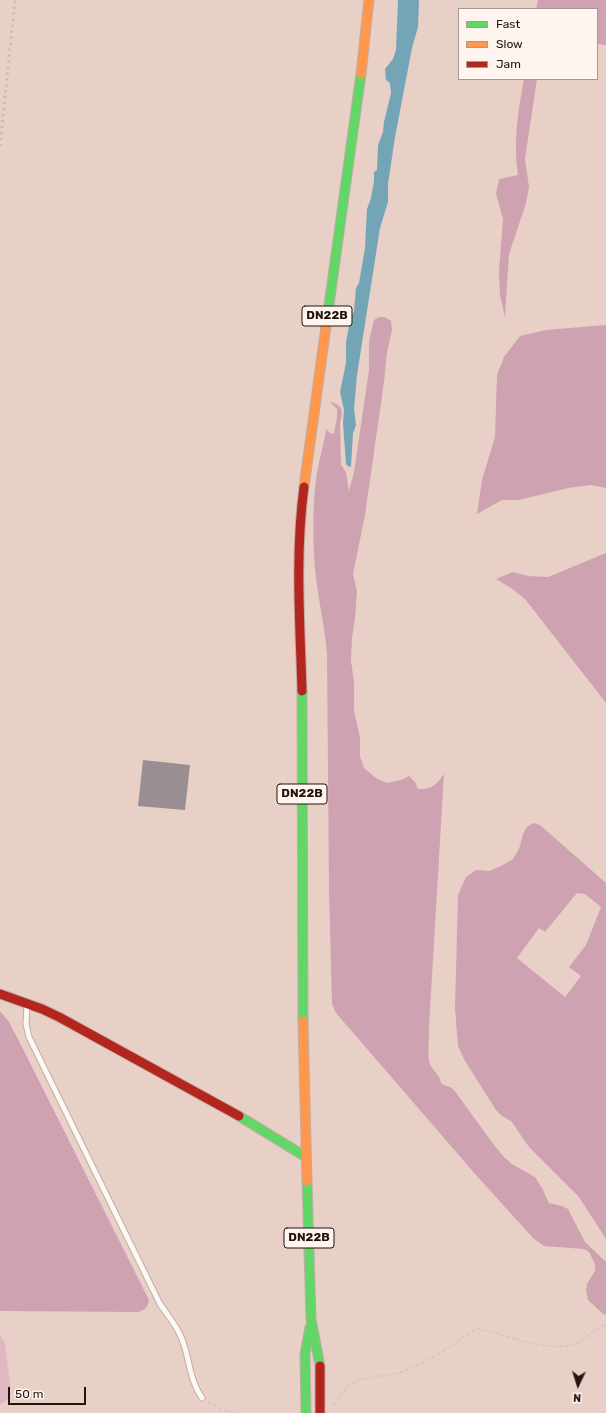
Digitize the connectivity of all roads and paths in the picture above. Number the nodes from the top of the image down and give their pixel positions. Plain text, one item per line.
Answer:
1 (369, 0) edge
2 (0, 994) edge
3 (28, 1003) junction
4 (306, 1157) junction
5 (311, 1319) junction
6 (606, 1325) edge
7 (202, 1398) joint
8 (330, 1408) dead end
9 (235, 1413) edge
10 (306, 1413) edge
11 (320, 1413) edge

1 - 4 main road, DN22B
2 - 3 main road
3 - 4 main road
3 - 7 lane
4 - 5 main road, DN22B
5 - 10 main road, DN22B
5 - 11 main road, DN22B, bridge
6 - 8 path
7 - 9 path

